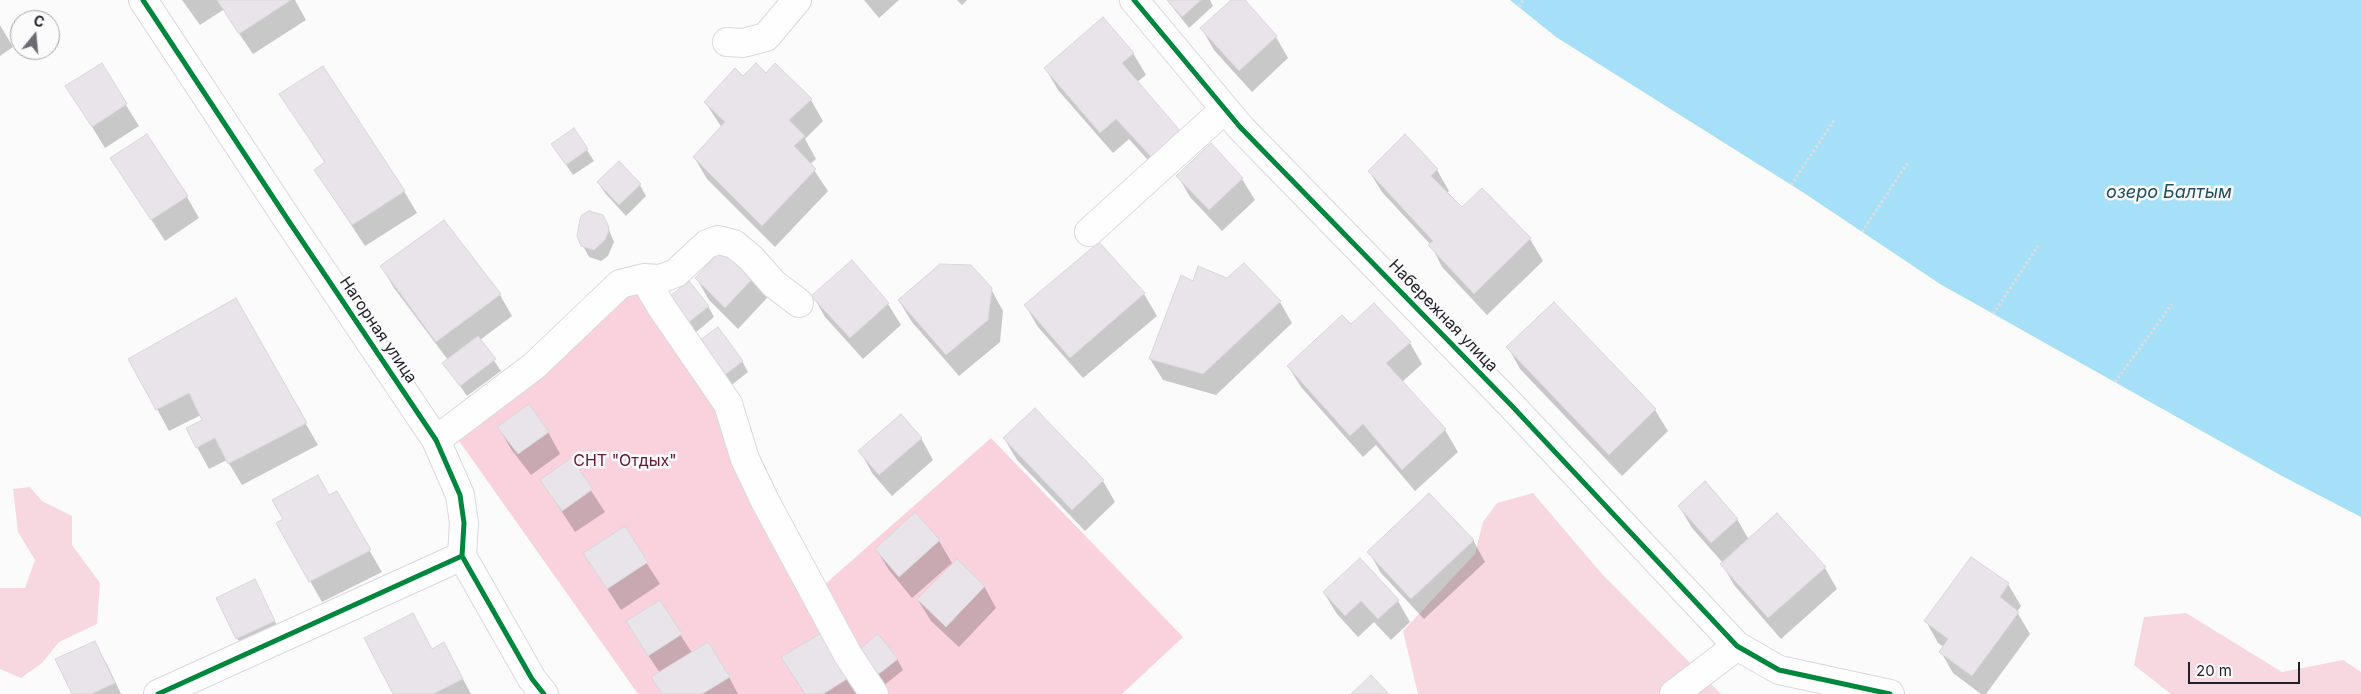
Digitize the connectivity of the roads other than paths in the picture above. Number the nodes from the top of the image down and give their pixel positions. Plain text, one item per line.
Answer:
1 (143, 0) edge
2 (797, 0) edge
3 (1134, 0) edge
4 (727, 42) dead end
5 (1225, 109) junction
6 (1089, 232) dead end
7 (644, 278) junction
8 (799, 303) dead end
9 (436, 440) junction
10 (462, 556) junction
11 (1737, 646) junction
12 (158, 694) edge
13 (544, 694) edge
14 (874, 694) edge
15 (1674, 694) edge
16 (1890, 694) edge

1 - 9 street, Нагорная улица
2 - 4 street
3 - 5 street, Набережная улица
5 - 6 street
5 - 11 street, Набережная улица
7 - 8 street
7 - 9 street
7 - 14 street
9 - 10 street, Нагорная улица
10 - 12 street
10 - 13 street
11 - 15 street
11 - 16 street, Набережная улица

